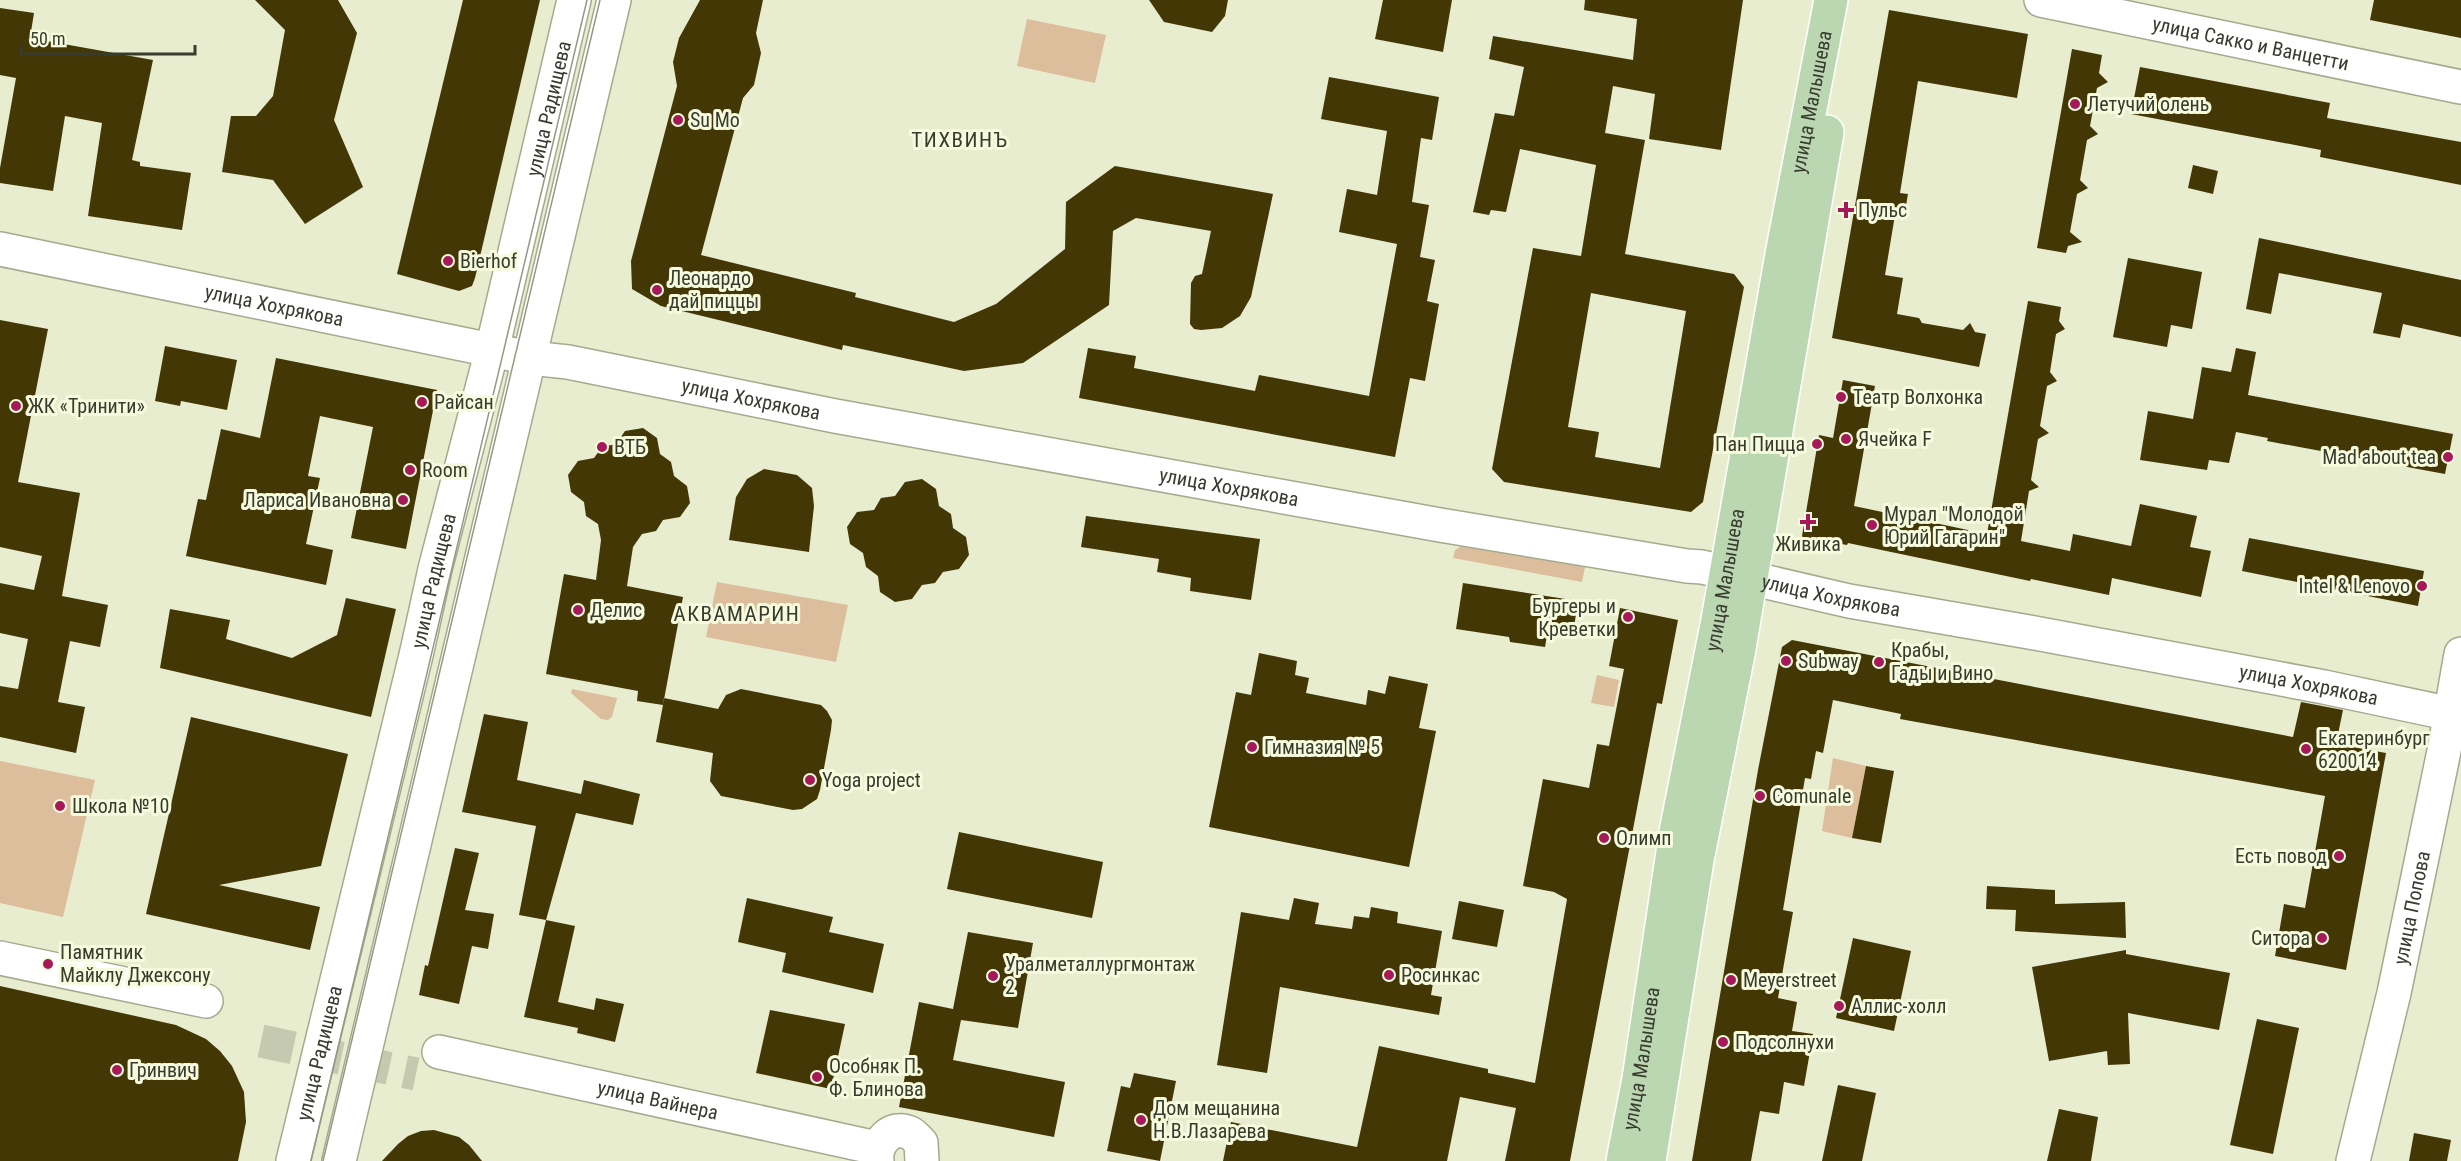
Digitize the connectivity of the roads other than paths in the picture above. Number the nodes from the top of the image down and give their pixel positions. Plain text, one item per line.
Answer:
1 (574, 0) edge
2 (614, 0) edge
3 (1831, 0) edge
4 (1849, 0) edge
5 (2041, 0) edge
6 (2461, 87) edge
7 (0, 249) edge
8 (492, 350) junction
9 (530, 358) junction
10 (1738, 576) junction
11 (2461, 654) edge
12 (2455, 715) edge
13 (0, 958) edge
14 (206, 1001) dead end
15 (439, 1052) tunnel mouth
16 (877, 1154) edge
17 (929, 1160) edge
18 (293, 1161) edge
19 (339, 1161) edge
20 (1623, 1161) edge
21 (1648, 1161) edge
22 (2353, 1161) edge

1 - 8 street, улица Радищева
2 - 9 street, улица Радищева
3 - 10 main road, улица Малышева
4 - 10 main road, улица Малышева
5 - 6 street, улица Сакко и Ванцетти
7 - 8 street, улица Хохрякова
8 - 9 street, улица Хохрякова
8 - 18 street, улица Радищева
9 - 10 street, улица Хохрякова
9 - 19 street, улица Радищева
10 - 12 street, улица Хохрякова
10 - 20 main road, улица Малышева
10 - 21 main road, улица Малышева
11 - 12 street, улица Попова
12 - 22 street, улица Попова
13 - 14 street
15 - 16 street, улица Вайнера
16 - 17 street, улица Вайнера

